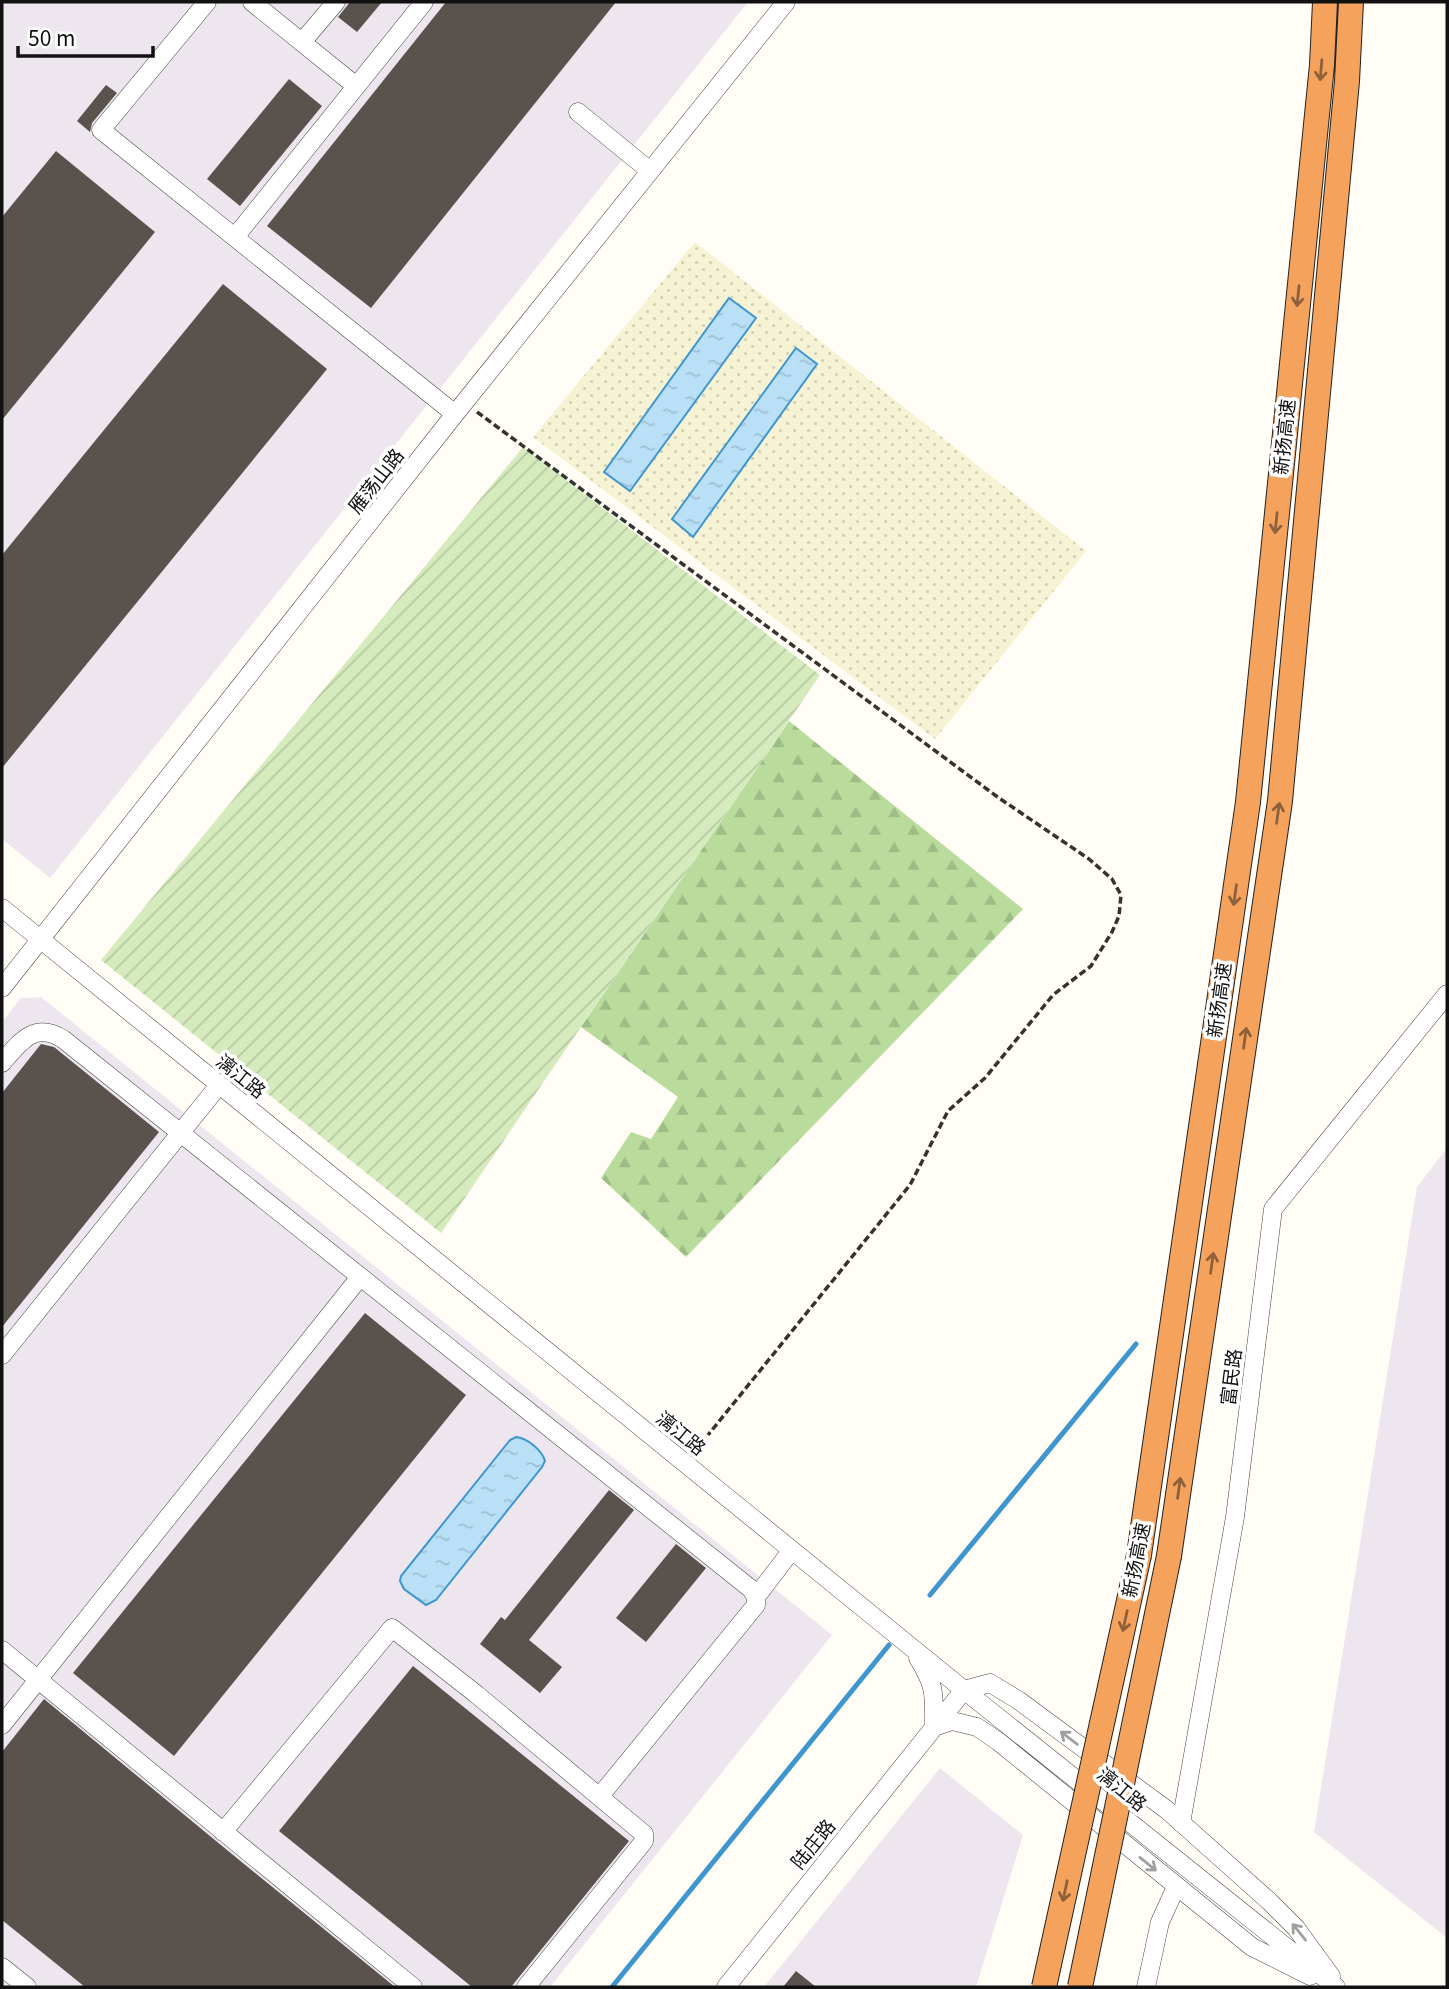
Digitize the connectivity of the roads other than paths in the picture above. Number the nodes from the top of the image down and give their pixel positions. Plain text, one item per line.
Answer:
1 (207, 2) edge
2 (252, 2) edge
3 (336, 2) edge
4 (424, 2) edge
5 (786, 2) edge
6 (1325, 2) edge
7 (1351, 2) edge
8 (302, 42) junction
9 (356, 86) junction
10 (578, 112) dead end
11 (650, 171) junction
12 (235, 237) junction
13 (460, 408) junction
14 (2, 908) edge
15 (41, 940) junction
16 (2, 988) edge
17 (1447, 994) edge
18 (2, 1063) edge
19 (219, 1085) junction
20 (180, 1133) junction
21 (360, 1277) junction
22 (2, 1355) edge
23 (792, 1550) junction
24 (756, 1597) junction
25 (910, 1646) junction
26 (2, 1650) edge
27 (38, 1680) junction
28 (964, 1690) junction
29 (2, 1725) edge
30 (934, 1727) junction
31 (600, 1796) junction
32 (1181, 1823) junction
33 (223, 1832) junction
34 (1176, 1887) junction
35 (2, 1967) edge
36 (27, 1987) edge
37 (413, 1987) edge
38 (526, 1987) edge
39 (726, 1987) edge
40 (1044, 1987) edge
41 (1080, 1987) edge
42 (1146, 1987) edge
43 (1335, 1987) edge

1 - 12 street
2 - 8 street
3 - 8 street
4 - 9 street
5 - 11 street, 雁荡山路
6 -> 40 highway, 新扬高速, bridge
41 -> 7 highway, 新扬高速, bridge
8 - 9 street
9 - 12 street
10 - 11 street
11 - 13 street, 雁荡山路
12 - 13 street
13 - 15 street, 雁荡山路
14 - 15 street, 漓江路
15 - 16 street, 雁荡山路
15 - 19 street, 漓江路
17 - 32 street, 富民路
18 - 20 street
19 - 20 street
19 - 23 street, 漓江路
20 - 21 street
20 - 22 street
21 - 24 street
21 - 27 street
23 - 24 street
23 - 25 street, 漓江路
24 - 31 street
25 - 28 street, 漓江路
25 - 30 street
26 - 27 street
27 - 29 street
27 - 33 street
28 - 30 street, 陆庄路
32 -> 28 street
28 - 43 street, 漓江路
30 -> 34 street
30 - 39 street, 陆庄路
31 - 33 street
31 - 38 street
43 -> 32 street
33 - 37 street
34 - 42 street
34 - 43 street
35 - 36 street

